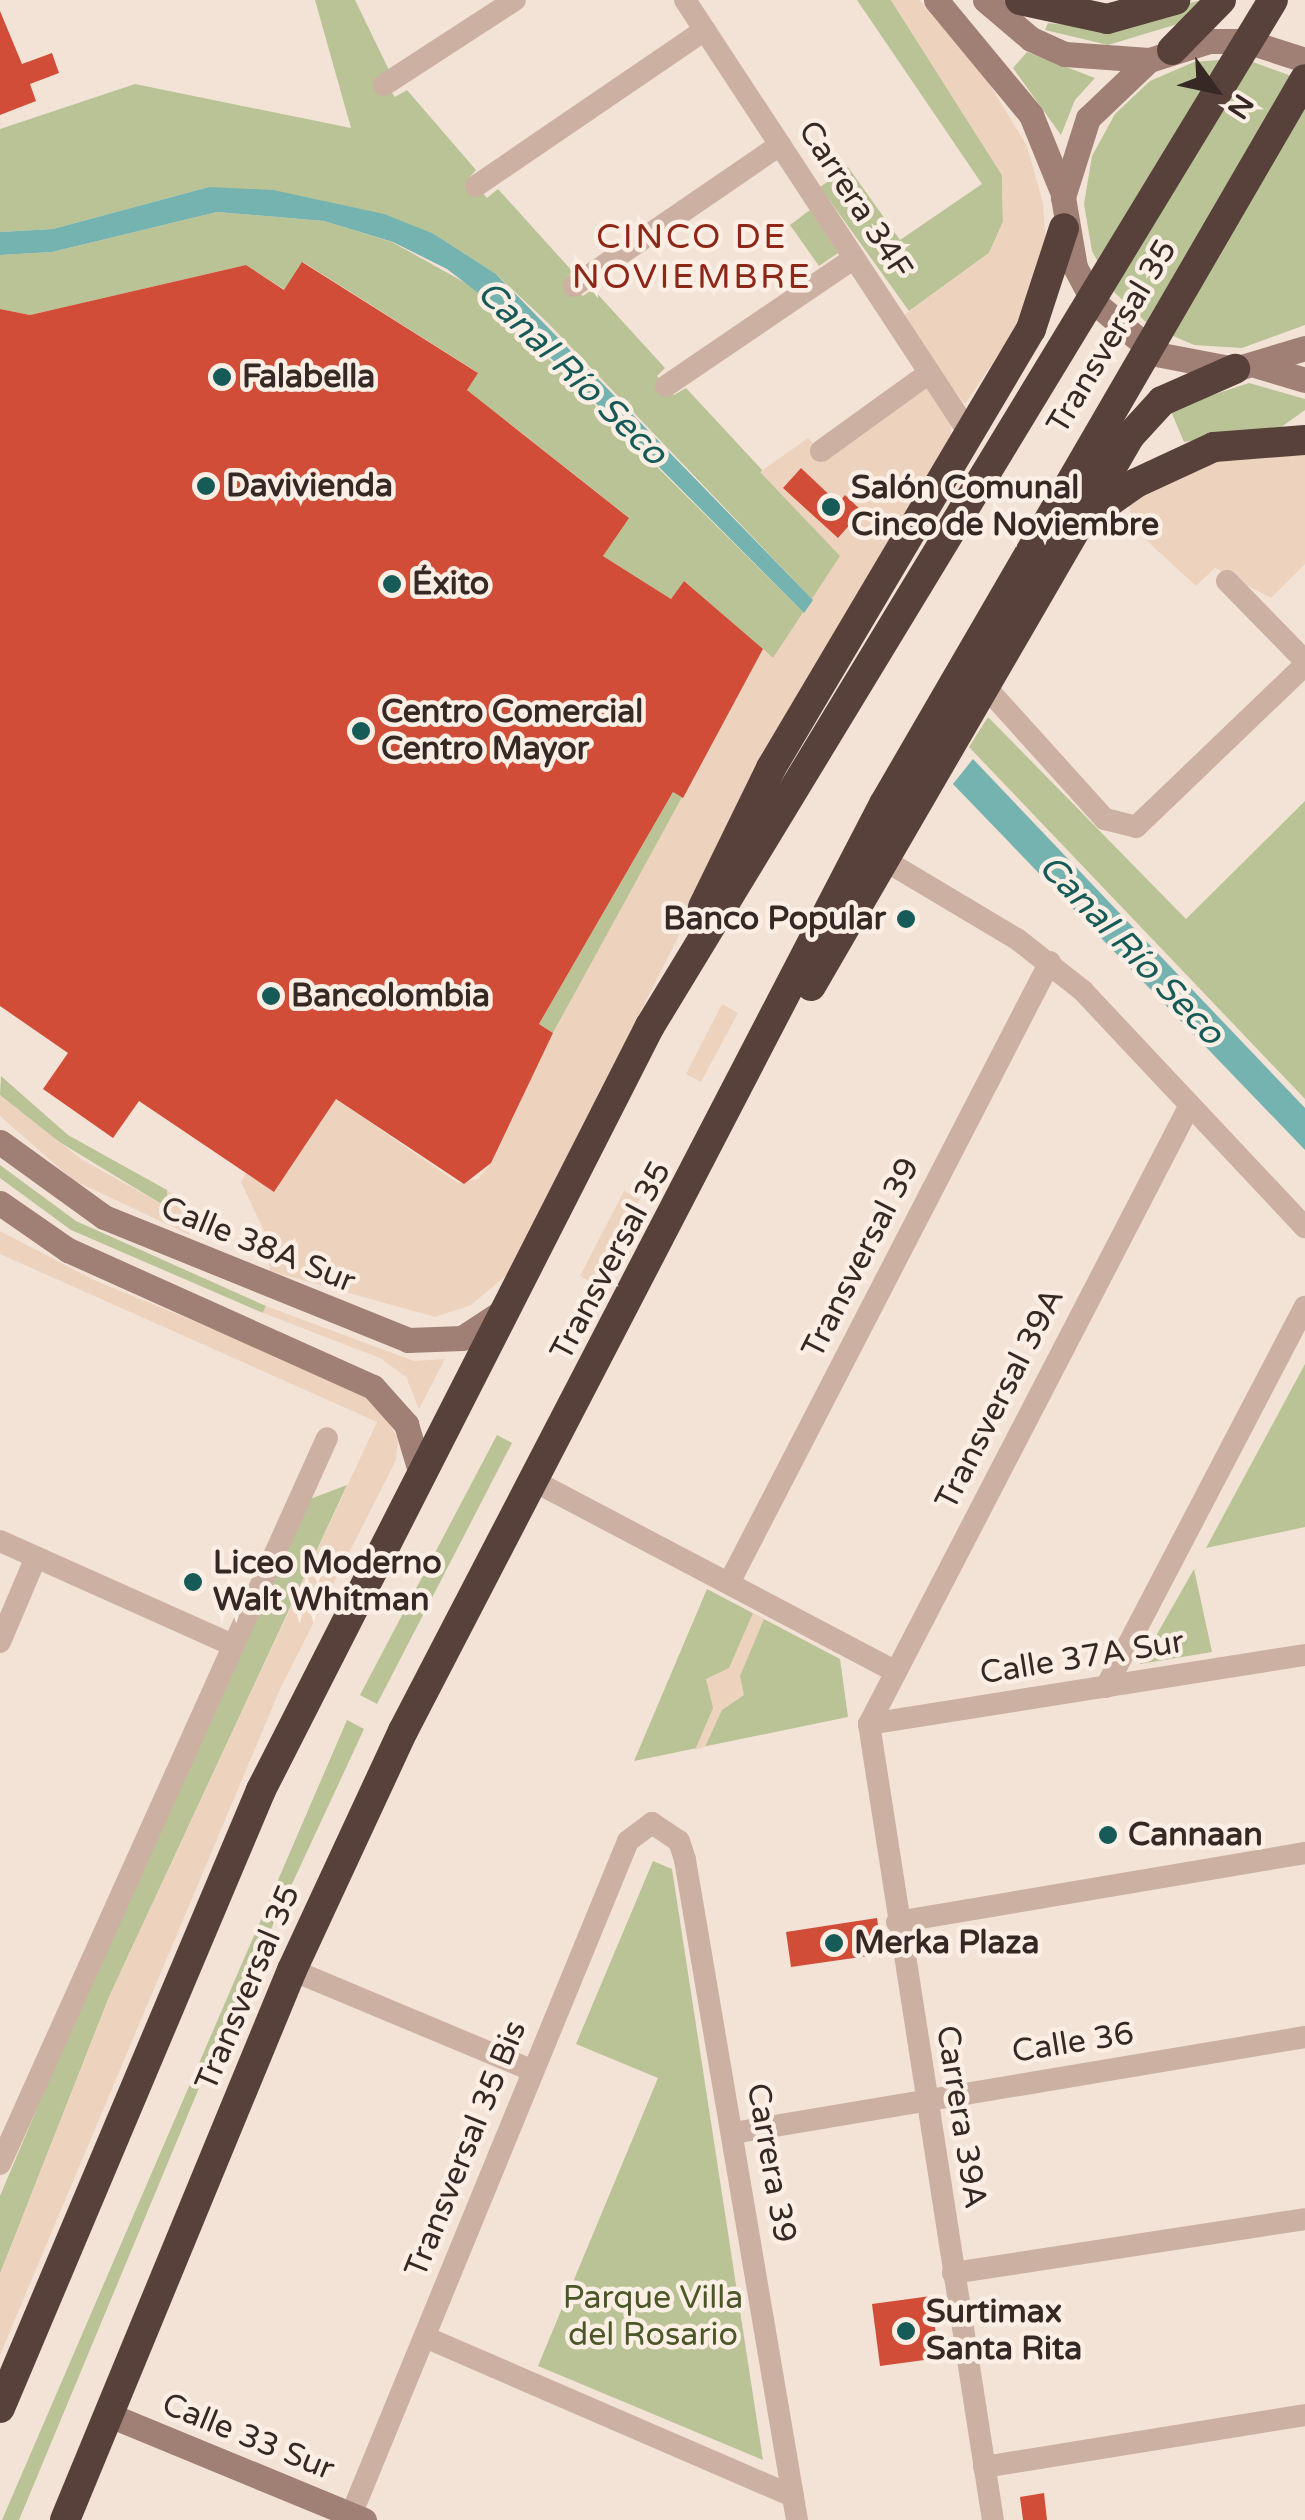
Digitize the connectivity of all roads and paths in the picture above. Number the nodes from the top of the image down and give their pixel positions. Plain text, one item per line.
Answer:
1 (514, 0) edge
2 (686, 0) edge
3 (936, 0) edge
4 (986, 0) edge
5 (1020, 0) edge
6 (1175, 0) edge
7 (1221, 0) edge
8 (1273, 0) edge
9 (705, 30) junction
10 (1161, 55) junction
11 (1305, 60) edge
12 (1305, 79) edge
13 (384, 84) dead end
14 (780, 144) junction
15 (476, 186) dead end
16 (1063, 197) junction
17 (1064, 228) junction
18 (854, 258) junction
19 (574, 286) dead end
20 (1305, 348) edge
21 (1247, 368) junction
22 (929, 373) junction
23 (1305, 380) edge
24 (666, 386) dead end
25 (970, 436) junction
26 (1305, 440) edge
27 (821, 451) dead end
28 (1068, 534) junction
29 (1227, 581) dead end
30 (1305, 663) edge
31 (981, 682) junction
32 (886, 861) junction
33 (1050, 962) junction
34 (650, 1026) junction
35 (740, 1092) junction
36 (1190, 1105) junction
37 (0, 1142) edge
38 (0, 1203) edge
39 (1305, 1226) edge
40 (1305, 1306) edge
41 (506, 1309) junction
42 (327, 1438) dead end
43 (420, 1472) junction
44 (534, 1481) junction
45 (0, 1542) edge
46 (36, 1557) junction
47 (729, 1583) junction
48 (0, 1642) edge
49 (233, 1645) junction
50 (1305, 1655) edge
51 (896, 1672) junction
52 (1106, 1687) junction
53 (869, 1724) junction
54 (661, 1825) joint
55 (1305, 1853) edge
56 (897, 1922) junction
57 (292, 1970) junction
58 (1305, 2037) edge
59 (534, 2071) junction
60 (926, 2101) junction
61 (733, 2133) junction
62 (0, 2163) edge
63 (1305, 2219) edge
64 (953, 2273) junction
65 (424, 2336) junction
66 (0, 2408) edge
67 (106, 2414) junction
68 (1305, 2415) edge
69 (984, 2467) junction
70 (795, 2508) edge
71 (355, 2518) edge
72 (65, 2520) edge
73 (993, 2520) edge

1 - 13 street
2 - 9 street, Carrera 34F
3 - 16 street
4 - 10 street
5 - 6 highway
7 - 10 highway
8 - 34 highway, Transversal 35
9 - 14 street, Carrera 34F
9 - 15 street
10 - 11 street
10 - 16 street
12 - 35 highway, Transversal 35
14 - 18 street, Carrera 34F
14 - 19 street
16 - 17 street
17 - 21 street
17 - 25 highway
18 - 22 street, Carrera 34F
18 - 24 street
20 - 21 street
21 - 23 street
21 - 28 highway
22 - 25 street, Carrera 34F
22 - 27 street
25 - 34 highway
26 - 28 highway
28 - 31 highway
29 - 30 street
30 - 31 street
31 - 32 highway
32 - 33 street
32 - 35 highway
33 - 36 street
33 - 47 street, Transversal 39
34 - 41 highway, Transversal 35
35 - 44 highway, Transversal 35
36 - 39 street
36 - 51 street, Transversal 39A
37 - 41 street, Calle 38A Sur
38 - 43 street
40 - 52 street
41 - 43 highway, Transversal 35
42 - 49 street
43 - 66 highway, Transversal 35
44 - 47 street
44 - 57 highway, Transversal 35
45 - 46 street
46 - 48 street
46 - 49 street
47 - 51 street
49 - 62 street
50 - 52 street, Calle 37A Sur
51 - 53 street, Transversal 39A
52 - 53 street, Calle 37A Sur
53 - 56 street, Carrera 39A
54 - 59 street, Transversal 35 Bis
54 - 61 street, Carrera 39
55 - 56 street
56 - 60 street, Carrera 39A
57 - 59 street
57 - 67 highway, Transversal 35
58 - 60 street, Calle 36
59 - 65 street, Transversal 35 Bis
60 - 61 street, Calle 36
60 - 64 street, Carrera 39A
61 - 70 street, Carrera 39
63 - 64 street
64 - 69 street, Carrera 39A
65 - 70 street
65 - 71 street, Transversal 35 Bis
67 - 71 street, Calle 33 Sur
67 - 72 highway, Transversal 35
68 - 69 street
69 - 73 street, Carrera 39A

